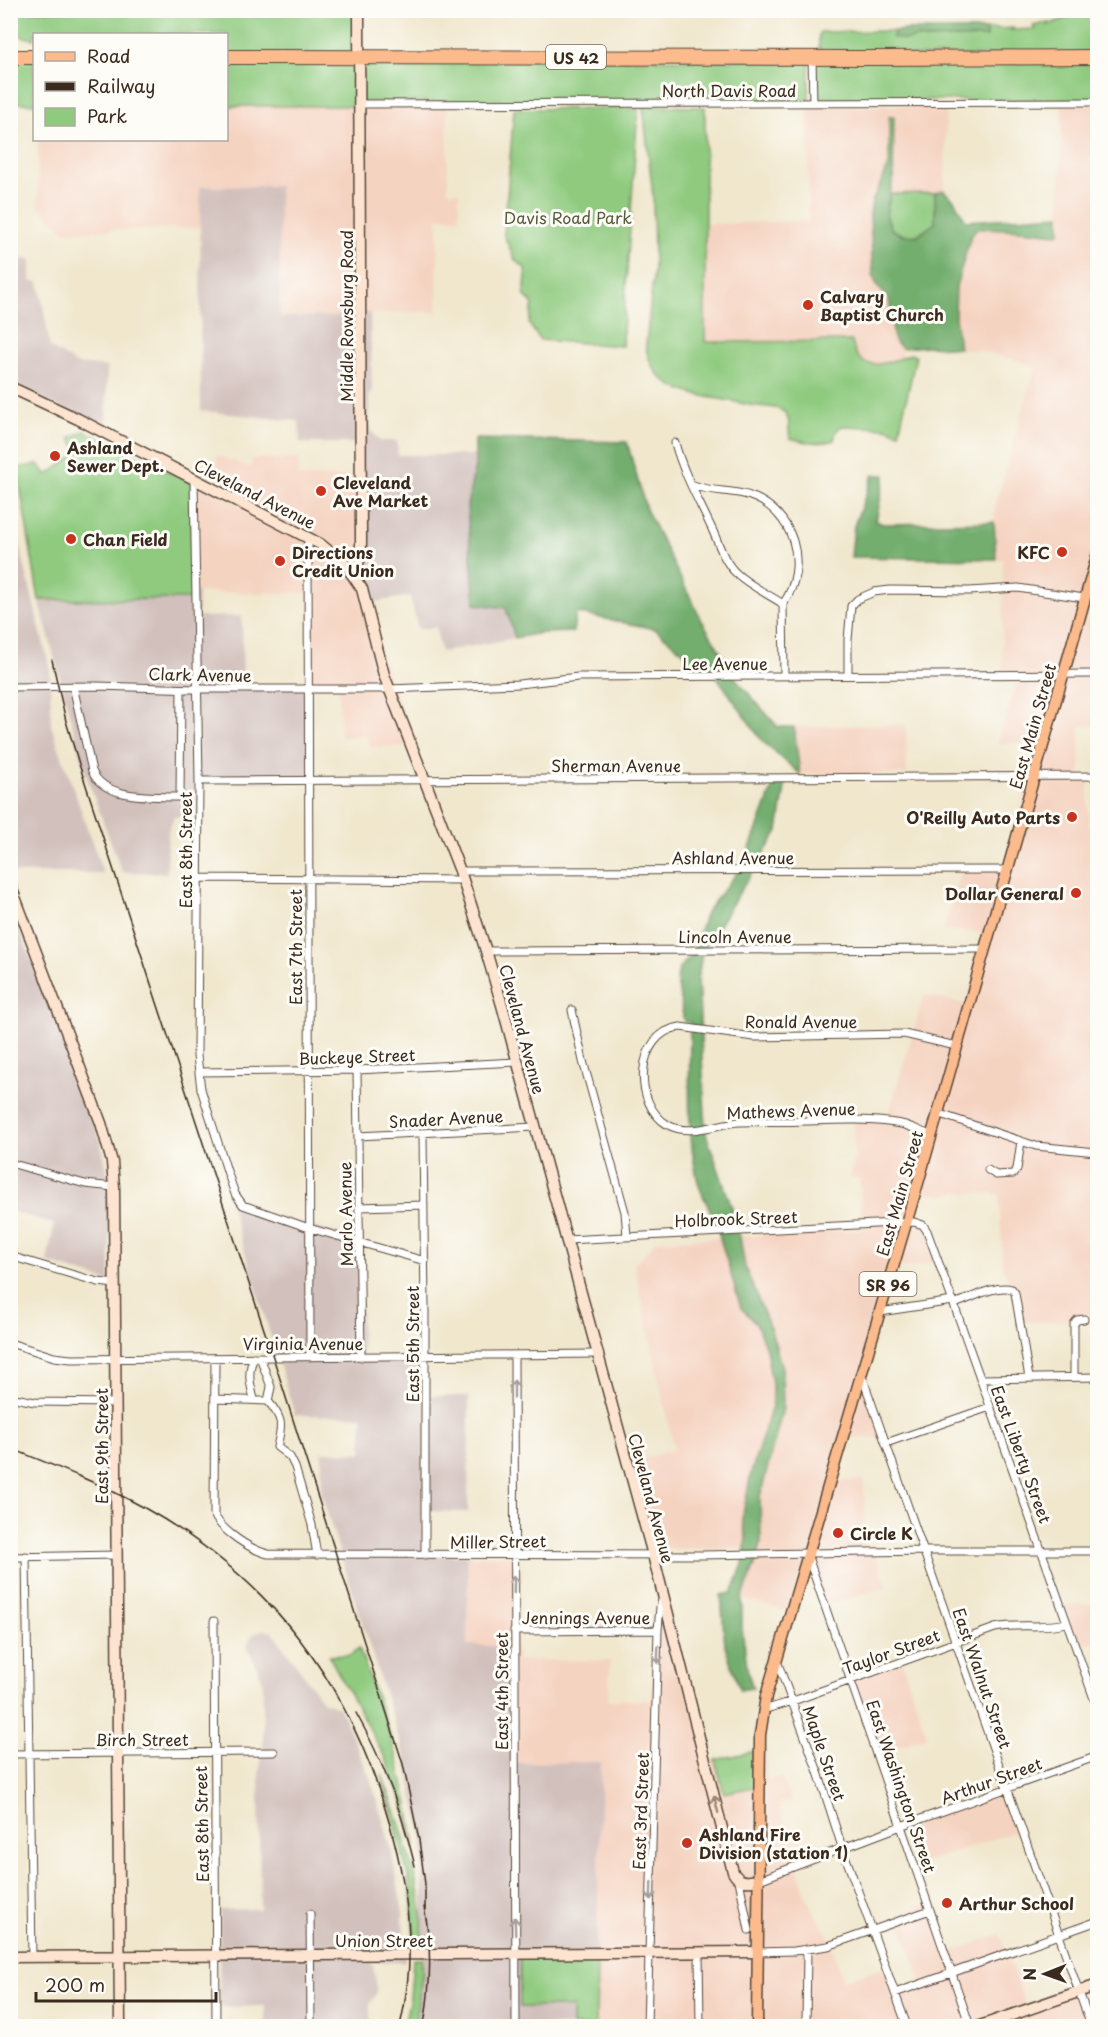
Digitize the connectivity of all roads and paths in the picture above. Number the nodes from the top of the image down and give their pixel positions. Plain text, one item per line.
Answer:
1 (359, 10) edge
2 (10, 57) edge
3 (33, 57) edge
4 (228, 57) edge
5 (361, 57) junction
6 (812, 57) junction
7 (1098, 57) edge
8 (1098, 102) edge
9 (813, 103) junction
10 (361, 104) junction
11 (10, 387) edge
12 (675, 443) dead end
13 (194, 479) junction
14 (691, 484) junction
15 (308, 537) junction
16 (1098, 553) edge
17 (354, 574) junction
18 (1090, 592) edge
19 (783, 604) junction
20 (1062, 674) junction
21 (1098, 674) edge
22 (848, 675) junction
23 (784, 676) junction
24 (10, 687) edge
25 (73, 687) junction
26 (389, 688) junction
27 (181, 689) junction
28 (198, 689) junction
29 (308, 689) junction
30 (1033, 776) junction
31 (1098, 776) edge
32 (308, 780) junction
33 (425, 780) junction
34 (199, 781) junction
35 (1006, 870) junction
36 (461, 875) junction
37 (199, 878) junction
38 (309, 879) junction
39 (10, 884) edge
40 (984, 949) junction
41 (486, 951) junction
42 (572, 1010) dead end
43 (956, 1046) junction
44 (517, 1062) junction
45 (357, 1070) junction
46 (199, 1072) junction
47 (309, 1072) junction
48 (643, 1079) joint
49 (937, 1113) junction
50 (535, 1127) junction
51 (423, 1133) junction
52 (931, 1135) junction
53 (358, 1136) junction
54 (1022, 1142) junction
55 (1096, 1152) edge
56 (10, 1163) edge
57 (988, 1170) dead end
58 (114, 1187) junction
59 (424, 1205) junction
60 (359, 1207) junction
61 (906, 1222) junction
62 (309, 1228) junction
63 (627, 1236) junction
64 (566, 1240) junction
65 (359, 1241) junction
66 (10, 1256) edge
67 (424, 1261) junction
68 (115, 1284) junction
69 (953, 1303) junction
70 (880, 1312) junction
71 (1084, 1319) dead end
72 (10, 1343) edge
73 (598, 1354) junction
74 (514, 1355) junction
75 (425, 1356) junction
76 (116, 1357) junction
77 (257, 1357) junction
78 (310, 1357) junction
79 (361, 1357) junction
80 (215, 1358) junction
81 (861, 1373) junction
82 (1074, 1377) junction
83 (1098, 1377) edge
84 (1029, 1378) junction
85 (980, 1379) junction
86 (10, 1397) edge
87 (215, 1399) junction
88 (254, 1400) junction
89 (268, 1401) junction
90 (116, 1403) junction
91 (990, 1407) junction
92 (886, 1443) junction
93 (1042, 1550) junction
94 (924, 1551) junction
95 (1098, 1551) edge
96 (515, 1553) junction
97 (808, 1554) junction
98 (116, 1555) junction
99 (318, 1555) junction
100 (425, 1555) junction
101 (652, 1555) junction
102 (26, 1556) junction
103 (10, 1557) edge
104 (663, 1597) junction
105 (213, 1621) dead end
106 (1066, 1623) junction
107 (658, 1630) junction
108 (514, 1631) junction
109 (956, 1641) junction
110 (776, 1659) junction
111 (851, 1680) junction
112 (792, 1701) junction
113 (763, 1710) junction
114 (1098, 1710) edge
115 (274, 1752) dead end
116 (28, 1753) junction
117 (118, 1753) junction
118 (214, 1753) junction
119 (10, 1754) edge
120 (1098, 1756) edge
121 (1007, 1788) junction
122 (901, 1826) junction
123 (843, 1850) junction
124 (739, 1880) junction
125 (759, 1880) junction
126 (930, 1910) junction
127 (310, 1914) dead end
128 (1098, 1921) edge
129 (748, 1930) dead end
130 (873, 1931) junction
131 (1059, 1935) junction
132 (807, 1949) junction
133 (758, 1952) junction
134 (699, 1953) junction
135 (516, 1954) junction
136 (649, 1954) junction
137 (32, 1956) junction
138 (119, 1956) junction
139 (216, 1956) junction
140 (310, 1956) junction
141 (10, 1957) edge
142 (952, 1972) junction
143 (1098, 1985) edge
144 (1079, 1992) junction
145 (895, 1993) junction
146 (120, 2026) edge
147 (216, 2026) edge
148 (311, 2026) edge
149 (516, 2026) edge
150 (647, 2026) edge
151 (700, 2026) edge
152 (757, 2026) edge
153 (806, 2026) edge
154 (907, 2026) edge
155 (970, 2026) edge
156 (980, 2026) edge
157 (1091, 2026) edge

1 - 5 main road, Middle Rowsburg Road
2 - 3 highway
4 - 5 highway, US 42
5 - 6 highway, US 42
5 - 10 main road, Middle Rowsburg Road
6 - 7 highway, US 42
6 - 9 street
8 - 9 street, North Davis Road
9 - 10 street, North Davis Road
10 - 17 main road, Middle Rowsburg Road
11 - 13 main road, Cleveland Avenue
12 - 14 street
13 - 15 main road, Cleveland Avenue
13 - 28 street, East 8th Street
14 - 19 street
14 - 19 street
15 - 17 main road, Cleveland Avenue
15 - 29 street, East 7th Street
16 - 18 main road, East Main Street / SR 96
17 - 26 main road, Cleveland Avenue
18 - 20 main road, East Main Street / SR 96
18 - 22 street
19 - 23 street
20 - 21 street, Lee Avenue
20 - 22 street, Lee Avenue
20 - 30 main road, East Main Street / SR 96
22 - 23 street, Lee Avenue
23 - 26 street, Lee Avenue
24 - 25 street, Clark Avenue
25 - 27 street, Clark Avenue
25 - 27 street
26 - 29 street, Clark Avenue
26 - 33 main road, Cleveland Avenue
27 - 28 street, Clark Avenue
28 - 29 street, Clark Avenue
28 - 34 street, East 8th Street
29 - 32 street, East 7th Street
30 - 31 street, Sherman Avenue
30 - 33 street, Sherman Avenue
30 - 35 main road, East Main Street / SR 96
32 - 33 street, Sherman Avenue
32 - 34 street, Sherman Avenue
32 - 38 street, East 7th Street
33 - 36 main road, Cleveland Avenue
34 - 37 street, East 8th Street
35 - 36 street, Ashland Avenue
35 - 40 main road, East Main Street / SR 96
36 - 38 street, Ashland Avenue
36 - 41 main road, Cleveland Avenue
37 - 38 street, Ashland Avenue
37 - 46 street, East 8th Street
38 - 47 street, East 7th Street
39 - 58 main road, East 9th Street
40 - 41 street, Lincoln Avenue
40 - 43 main road, East Main Street / SR 96
41 - 44 main road, Cleveland Avenue
42 - 63 street
43 - 48 street, Ronald Avenue
43 - 49 main road, East Main Street / SR 96
44 - 45 street, Buckeye Street
44 - 50 main road, Cleveland Avenue
45 - 47 street, Buckeye Street
45 - 53 street, Marlo Avenue
46 - 47 street, Buckeye Street
46 - 62 street, East 8th Street
47 - 62 street, East 7th Street
48 - 52 street, Mathews Avenue
49 - 52 main road, East Main Street / SR 96
49 - 54 street
50 - 51 street, Snader Avenue
50 - 64 main road, Cleveland Avenue
51 - 53 street, Snader Avenue
51 - 59 street, East 5th Street
52 - 61 main road, East Main Street / SR 96
53 - 60 street, Marlo Avenue
54 - 55 street
54 - 57 street
56 - 58 street
58 - 68 main road, East 9th Street
59 - 60 street
59 - 67 street, East 5th Street
60 - 65 street, Marlo Avenue
61 - 63 street, Holbrook Street
61 - 69 street, East Liberty Street
61 - 70 main road, East Main Street / SR 96
62 - 65 street
62 - 78 street, East 7th Street
63 - 64 street, Holbrook Street
64 - 73 main road, Cleveland Avenue
65 - 67 street
65 - 79 street, Marlo Avenue
66 - 68 street
67 - 75 street, East 5th Street
68 - 76 main road, East 9th Street
69 - 70 street
69 - 84 street
69 - 85 street, East Liberty Street
70 - 81 main road, East Main Street / SR 96
71 - 82 street
72 - 76 street, Virginia Avenue
73 - 74 street, Virginia Avenue
73 - 101 main road, Cleveland Avenue
74 - 75 street, Virginia Avenue
96 -> 74 street, East 4th Street
75 - 79 street, Virginia Avenue
75 - 100 street, East 5th Street
76 - 80 street, Virginia Avenue
76 - 90 main road, East 9th Street
77 - 78 street, Virginia Avenue
77 - 80 street, Virginia Avenue
77 - 88 street
77 - 89 street
78 - 79 street, Virginia Avenue
80 - 87 street
81 - 92 street, East Walnut Street
81 - 97 main road, East Main Street / SR 96
82 - 83 street
82 - 84 street
84 - 85 street
85 - 91 street, East Liberty Street
86 - 90 street
87 - 88 street
87 - 99 street, Miller Street
88 - 89 street
89 - 99 street
90 - 98 main road, East 9th Street
91 - 92 street
91 - 93 street, East Liberty Street
92 - 94 street, East Walnut Street
93 - 94 street, Miller Street
93 - 95 street, Miller Street
93 - 106 street, East Liberty Street
94 - 97 street, Miller Street
94 - 109 street, East Walnut Street
96 - 100 street, Miller Street
96 - 101 street, Miller Street
108 -> 96 street, East 4th Street
97 - 101 street, Miller Street
97 - 110 main road, East Main Street / SR 96
97 - 111 street, East Washington Street
98 - 102 street
98 - 117 main road, East 9th Street
99 - 100 street, Miller Street
101 - 104 main road, Cleveland Avenue
102 - 103 street
102 - 116 street
104 - 107 street, East 3rd Street
124 -> 104 main road, Cleveland Avenue
105 - 118 street, East 8th Street
106 - 109 street, Taylor Street
106 - 114 street, East Liberty Street
107 - 108 street, Jennings Avenue
107 -> 136 street, East 3rd Street
135 -> 108 street, East 4th Street
109 - 111 street, Taylor Street
109 - 121 street, East Walnut Street
110 - 112 street, Maple Street
110 - 113 main road, East Main Street / SR 96
111 - 112 street, Taylor Street
111 - 122 street, East Washington Street
112 - 113 street, Taylor Street
112 - 123 street, Maple Street
113 - 125 main road, East Main Street / SR 96
115 - 118 street, Birch Street
116 - 117 street, Birch Street
116 - 119 street, Birch Street
116 - 137 street
117 - 118 street, Birch Street
117 - 138 main road, East 9th Street
118 - 139 street, East 8th Street
120 - 121 street, Arthur Street
121 - 122 street, Arthur Street
121 - 131 street, East Walnut Street
122 - 123 street, Arthur Street
122 - 126 street, East Washington Street
123 - 125 street, Arthur Street
123 - 130 street, Maple Street
124 - 125 main road
124 - 129 street, Cleveland Avenue
125 - 133 main road, East Main Street / SR 96
126 - 130 street
126 - 142 street, East Washington Street
127 - 140 street
128 - 131 street
130 - 132 street
130 - 145 street, Maple Street
131 - 142 street
131 - 144 street, East Walnut Street
132 - 133 street
132 - 153 street
133 - 134 main road, Union Street
133 - 152 main road, East Main Street / SR 96
134 - 136 main road, Union Street
134 - 151 street
135 - 136 main road, Union Street
135 - 140 main road, Union Street
135 - 149 street, East 4th Street
136 - 150 street, East 3rd Street
137 - 138 main road, Union Street
137 - 141 main road, Union Street
138 - 139 main road, Union Street
138 - 146 main road, East 9th Street
139 - 140 main road, Union Street
139 - 147 street, East 8th Street
140 - 148 street
142 - 145 street
142 - 155 street, East Washington Street
143 - 144 main road
144 - 156 main road
144 - 157 street, East Walnut Street
145 - 154 street, Maple Street

